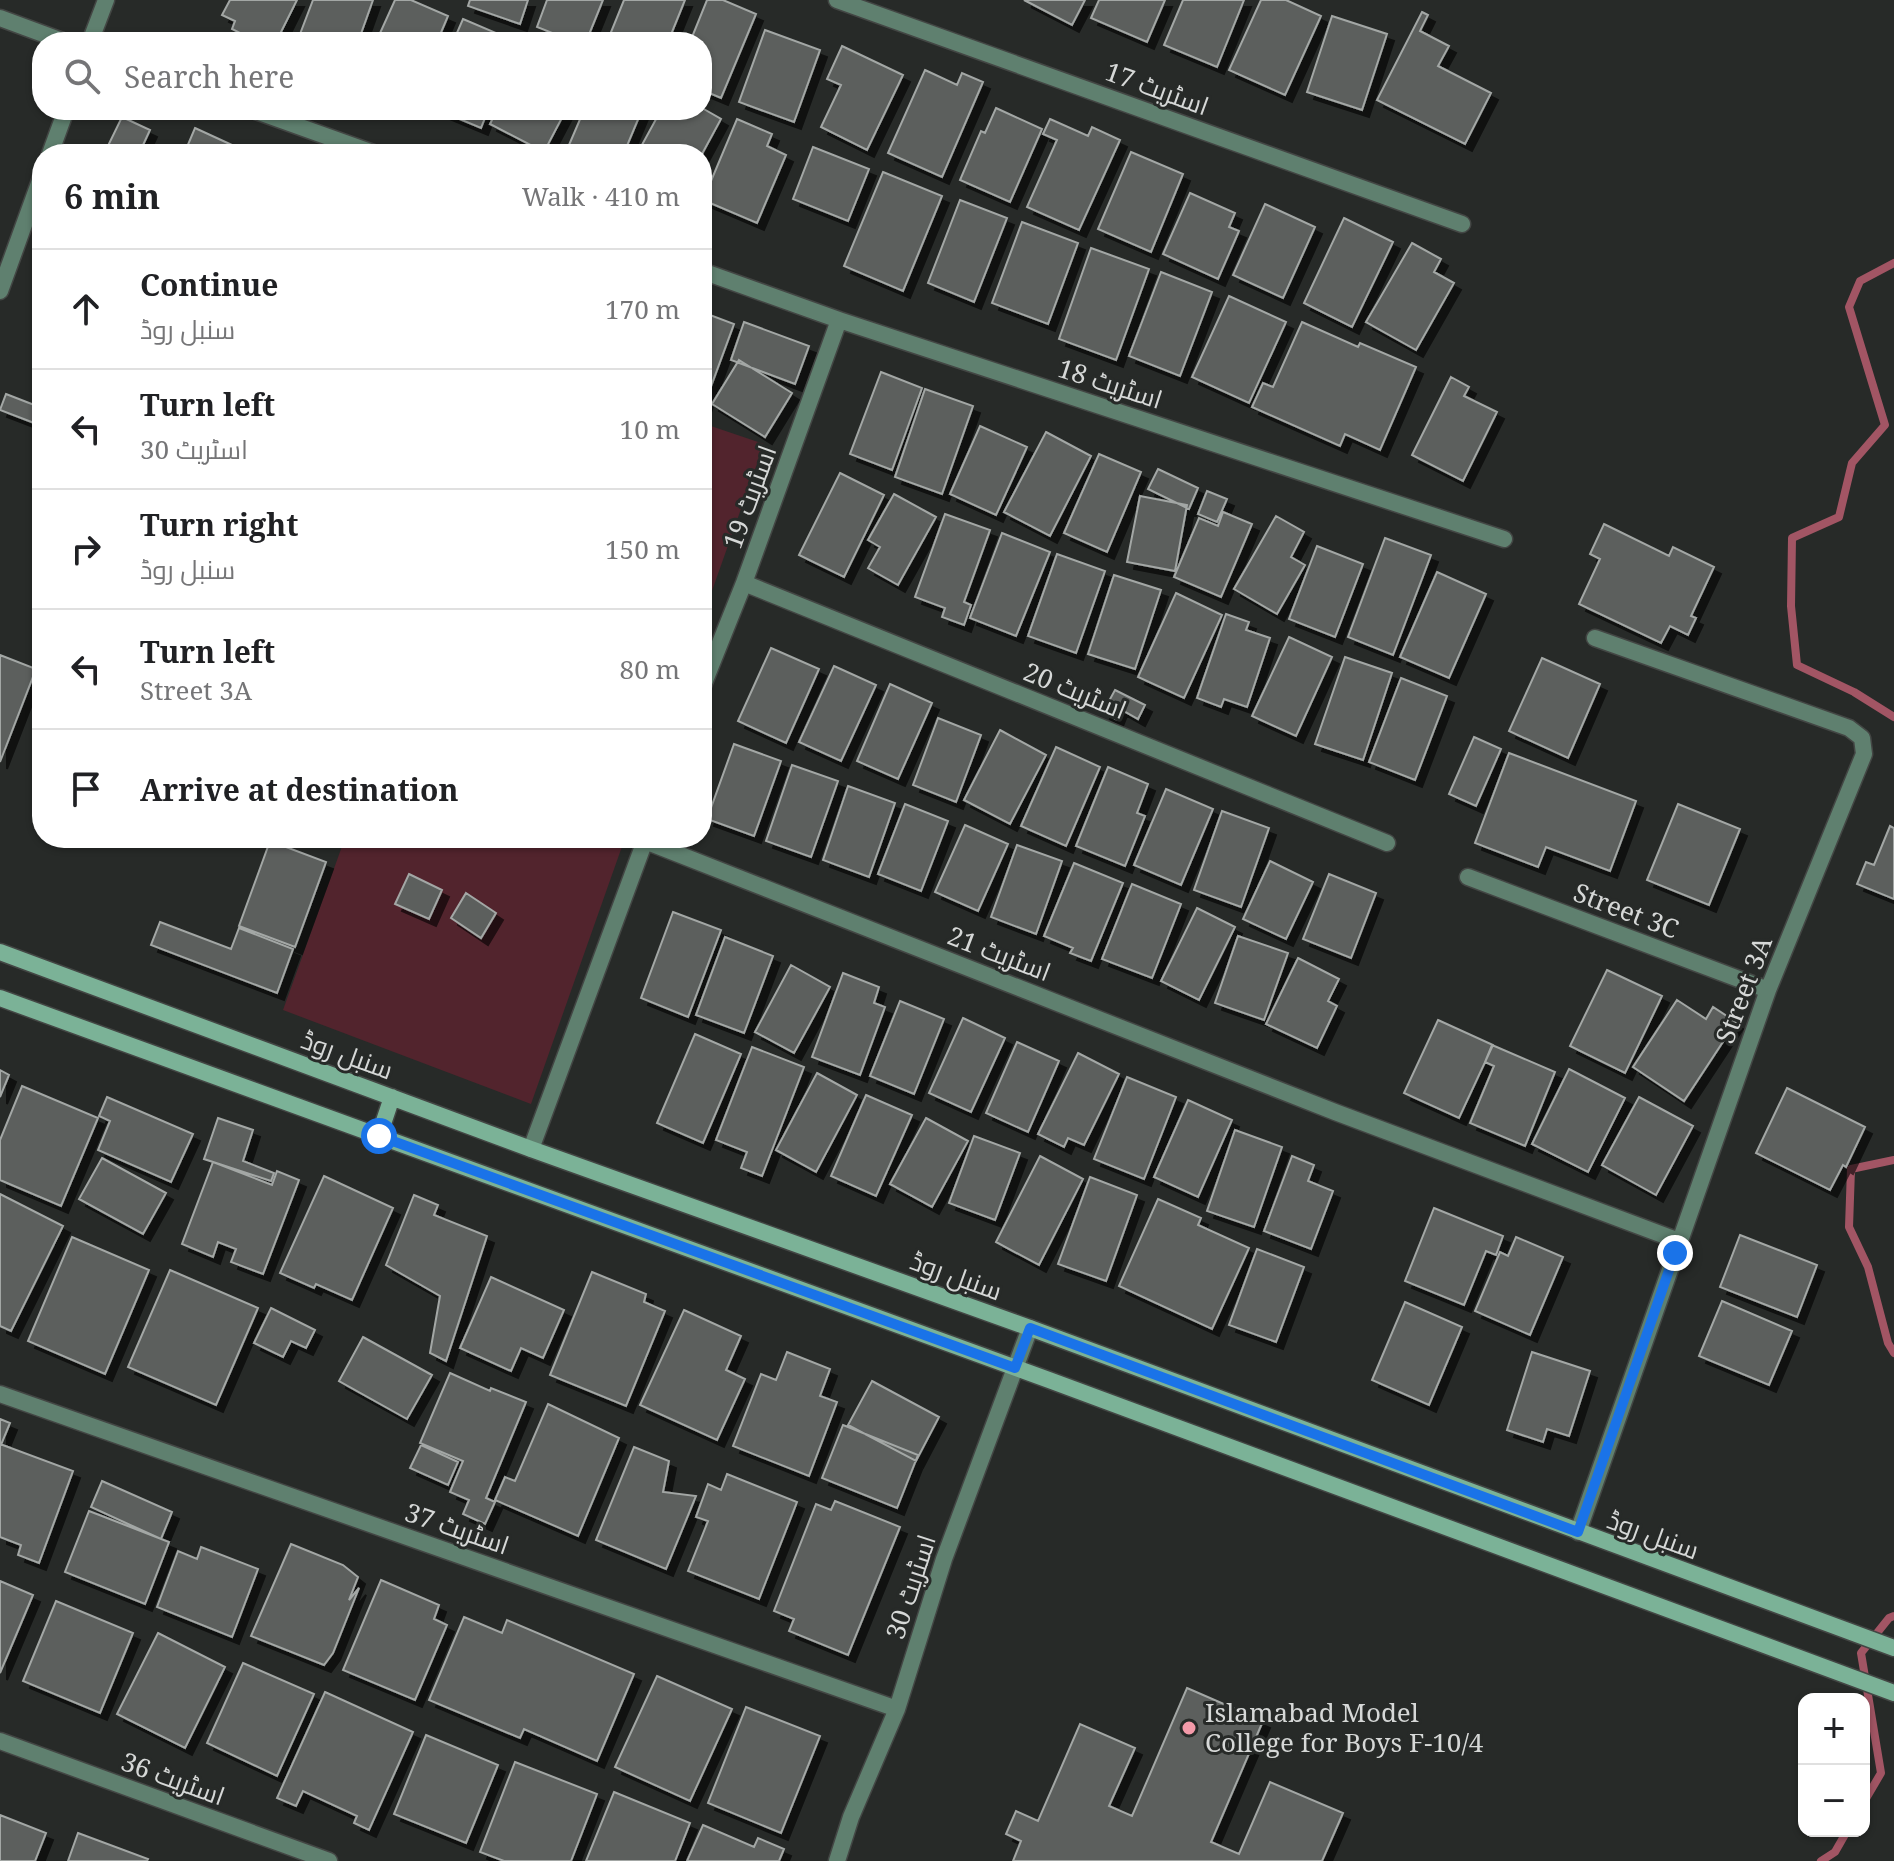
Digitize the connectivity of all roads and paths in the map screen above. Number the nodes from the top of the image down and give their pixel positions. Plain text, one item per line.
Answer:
1 (106, 0) edge
2 (837, 0) edge
3 (0, 18) edge
4 (38, 32) edge
5 (94, 32) edge
6 (62, 120) edge
7 (281, 120) edge
8 (54, 144) edge
9 (348, 144) edge
10 (32, 203) edge
11 (1462, 224) dead end
12 (712, 275) edge
13 (0, 291) edge
14 (839, 320) junction
15 (1504, 539) dead end
16 (744, 583) junction
17 (1595, 638) dead end
18 (712, 663) edge
19 (1387, 843) dead end
20 (643, 848) edge
21 (666, 848) edge
22 (1468, 877) dead end
23 (0, 952) edge
24 (1768, 990) junction
25 (0, 998) edge
26 (392, 1097) junction
27 (379, 1136) junction
28 (531, 1149) junction
29 (1679, 1241) junction
30 (1030, 1328) junction
31 (1015, 1368) junction
32 (0, 1394) edge
33 (1578, 1532) junction
34 (1894, 1648) edge
35 (1894, 1693) edge
36 (897, 1709) junction
37 (0, 1741) edge
38 (329, 1861) edge
39 (837, 1861) edge

1 - 5 street
2 - 11 street, اسٹریٹ 17
3 - 4 street
6 - 8 street
7 - 9 street
10 - 13 street
12 - 14 street, اسٹریٹ 18
14 - 15 street, اسٹریٹ 18
14 - 16 street, اسٹریٹ 19
16 - 18 street, اسٹریٹ 19
16 - 19 street, اسٹریٹ 20
17 - 24 street, Street 3A
20 - 28 street
21 - 29 street, اسٹریٹ 21
22 - 24 street, Street 3C
23 - 26 street, سنبل روڈ
24 - 29 street, Street 3A
25 - 27 street
26 - 27 street
26 - 28 street, سنبل روڈ
27 - 31 street
28 - 30 street, سنبل روڈ
29 - 33 street, Street 3A
30 - 31 street, اسٹریٹ 30
30 - 33 street, سنبل روڈ
31 - 35 street
31 - 36 street, اسٹریٹ 30
32 - 36 street, اسٹریٹ 37
33 - 34 street, سنبل روڈ
36 - 39 street, اسٹریٹ 30
37 - 38 street, اسٹریٹ 36

